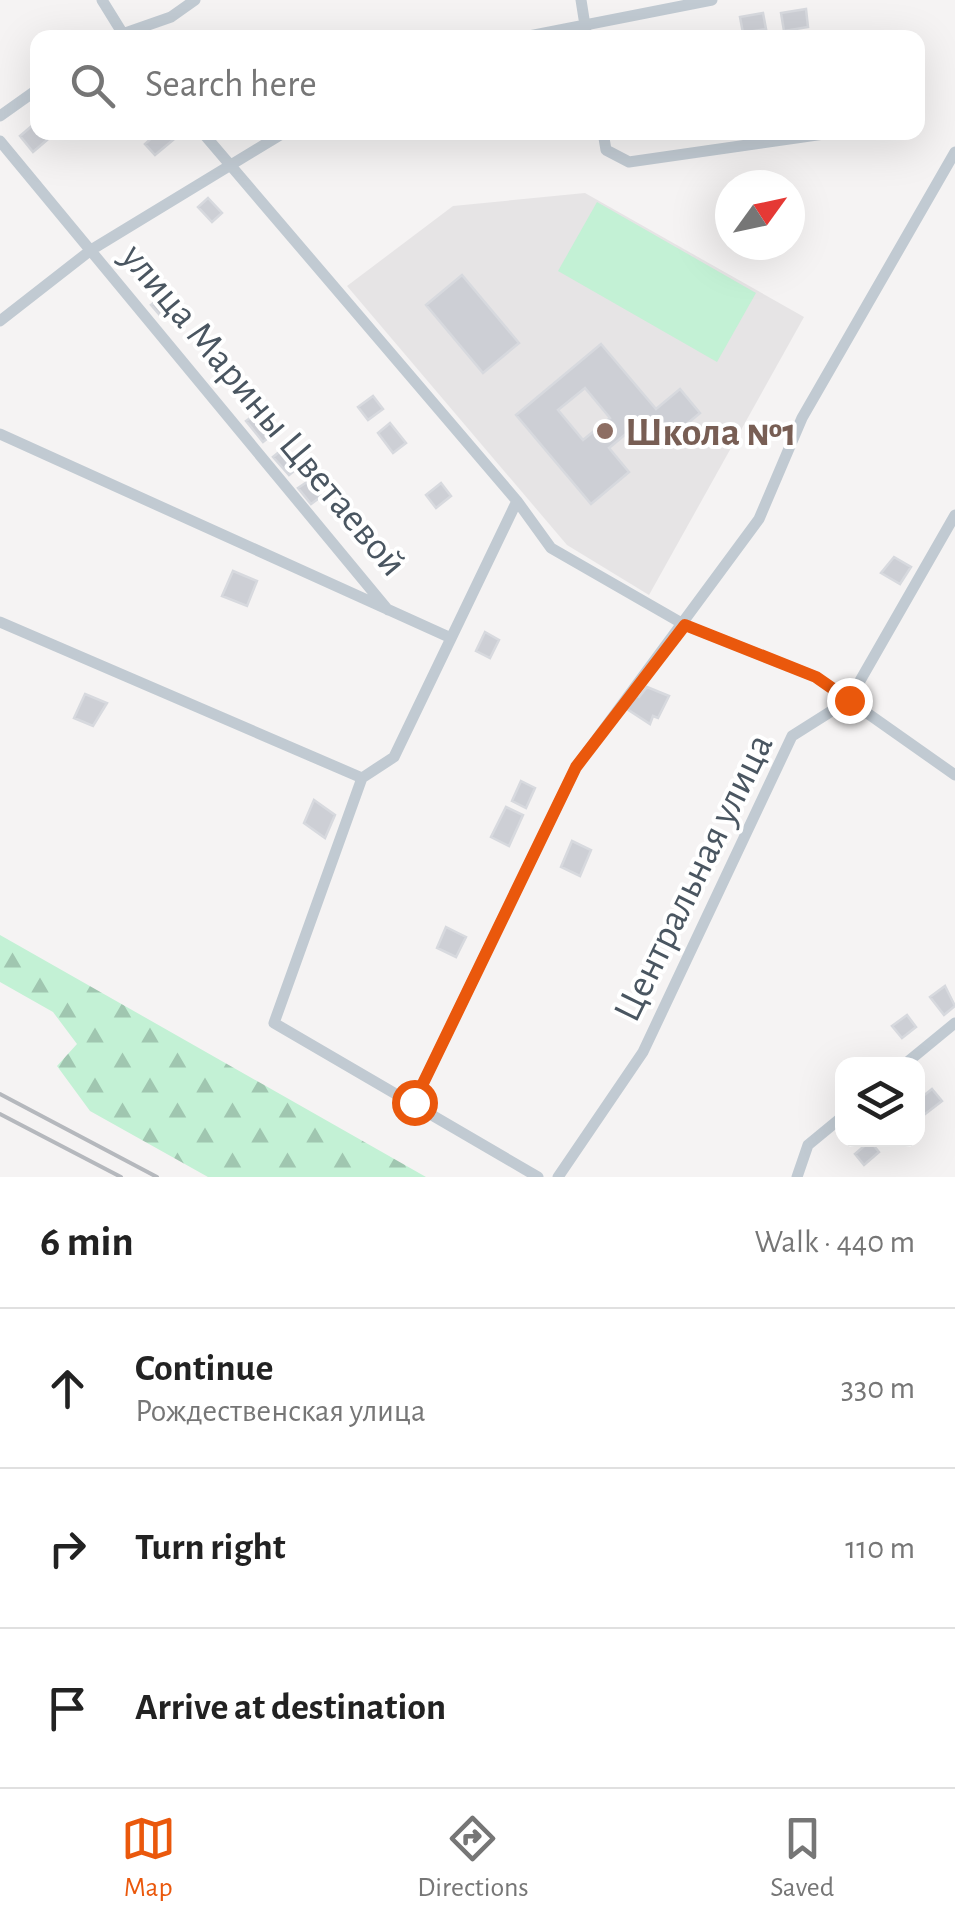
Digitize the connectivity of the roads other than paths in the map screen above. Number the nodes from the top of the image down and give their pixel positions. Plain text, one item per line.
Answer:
1 (102, 0) edge
2 (195, 0) edge
3 (580, 0) edge
4 (712, 0) edge
5 (117, 30) edge
6 (133, 30) edge
7 (586, 30) edge
8 (590, 30) edge
9 (30, 95) edge
10 (0, 116) edge
11 (209, 140) edge
12 (273, 140) edge
13 (604, 140) edge
14 (782, 140) edge
15 (0, 141) edge
16 (955, 152) edge
17 (230, 166) junction
18 (91, 250) junction
19 (0, 321) edge
20 (0, 434) edge
21 (516, 501) junction
22 (955, 514) edge
23 (388, 610) junction
24 (0, 622) edge
25 (685, 625) junction
26 (451, 638) junction
27 (849, 700) junction
28 (955, 775) edge
29 (362, 778) junction
30 (955, 1023) edge
31 (914, 1057) edge
32 (414, 1102) junction
33 (835, 1122) edge
34 (538, 1177) edge
35 (558, 1177) edge
36 (797, 1177) edge

1 - 5 street
2 - 6 street
3 - 7 street
4 - 8 street
9 - 10 street
11 - 17 street
12 - 17 street, улица Марины Цветаевой
13 - 14 street
15 - 18 street, улица Марины Цветаевой
16 - 25 street
17 - 18 street, улица Марины Цветаевой
17 - 21 street
18 - 19 street, улица Марины Цветаевой
18 - 23 street, улица Марины Цветаевой
20 - 23 street, улица Марины Цветаевой
21 - 25 street
21 - 26 street
22 - 27 street, Центральная улица
23 - 26 street, улица Марины Цветаевой
24 - 29 street
25 - 27 street
25 - 32 street
26 - 29 street
27 - 28 street
27 - 35 street, Центральная улица
29 - 32 street
30 - 31 street
32 - 34 street
33 - 36 street

